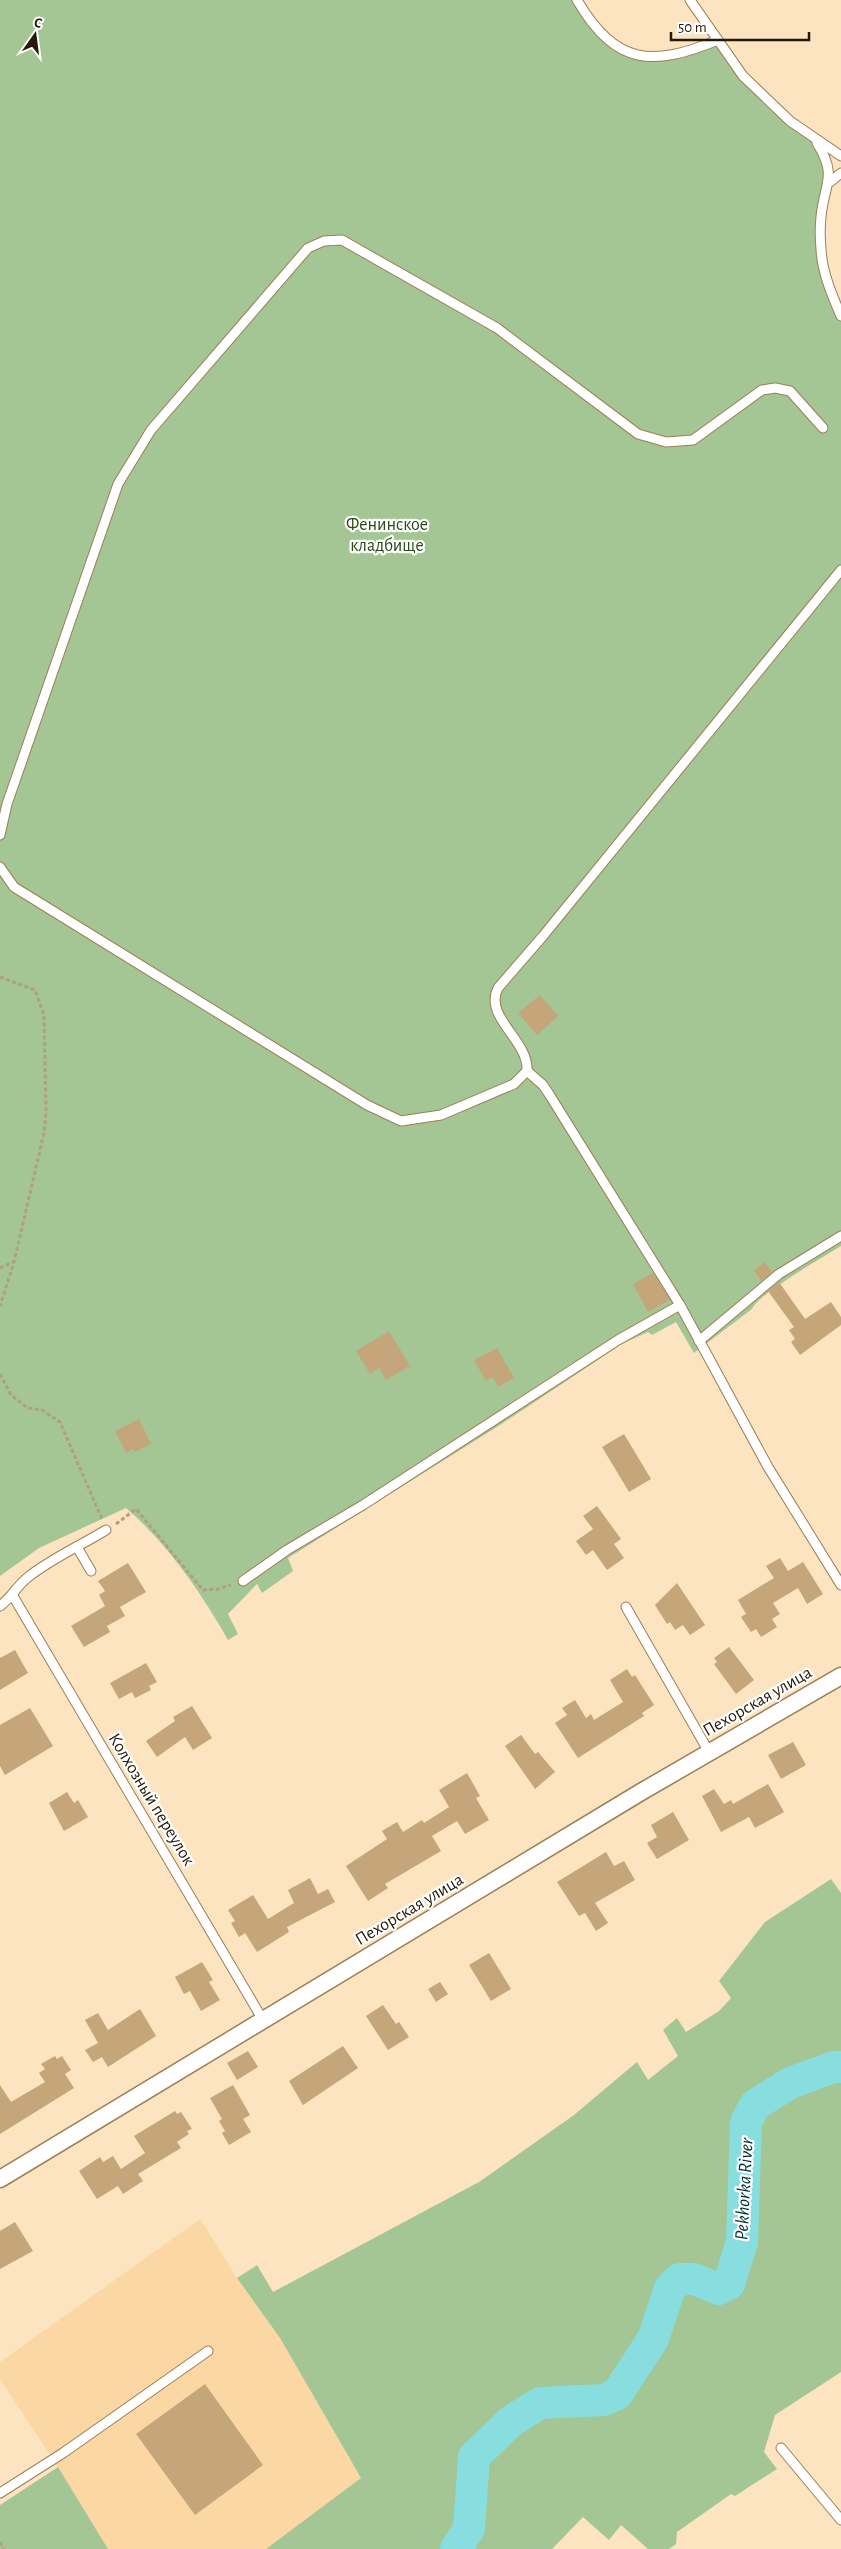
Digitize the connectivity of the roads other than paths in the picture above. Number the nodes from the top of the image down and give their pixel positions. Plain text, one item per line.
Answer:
1 (577, 0) edge
2 (690, 0) edge
3 (718, 40) junction
4 (815, 139) junction
5 (841, 156) edge
6 (841, 173) edge
7 (830, 182) junction
8 (841, 316) edge
9 (823, 428) dead end
10 (841, 570) edge
11 (0, 835) edge
12 (0, 867) edge
13 (527, 1071) junction
14 (841, 1236) edge
15 (680, 1305) junction
16 (699, 1341) junction
17 (106, 1530) road end
18 (77, 1547) junction
19 (91, 1571) dead end
20 (244, 1581) road end
21 (841, 1585) edge
22 (13, 1596) junction
23 (0, 1606) edge
24 (626, 1607) dead end
25 (841, 1676) edge
26 (709, 1752) junction
27 (263, 2020) junction
28 (0, 2179) edge
29 (208, 2351) dead end
30 (781, 2448) dead end
31 (0, 2493) edge
32 (840, 2518) edge

1 - 3 lane
2 - 3 lane
3 - 4 lane
4 - 5 lane
4 - 7 lane
6 - 7 lane
7 - 8 lane
9 - 11 lane
10 - 13 lane
12 - 13 lane
13 - 15 lane
14 - 16 lane
15 - 16 lane
15 - 20 lane
16 - 21 lane
17 - 18 lane
18 - 19 lane
18 - 22 lane
22 - 23 lane
22 - 27 lane, Колхозный переулок
24 - 26 lane
25 - 26 street, Пехорская улица
26 - 27 street, Пехорская улица
27 - 28 street, Пехорская улица
29 - 31 lane
30 - 32 lane

